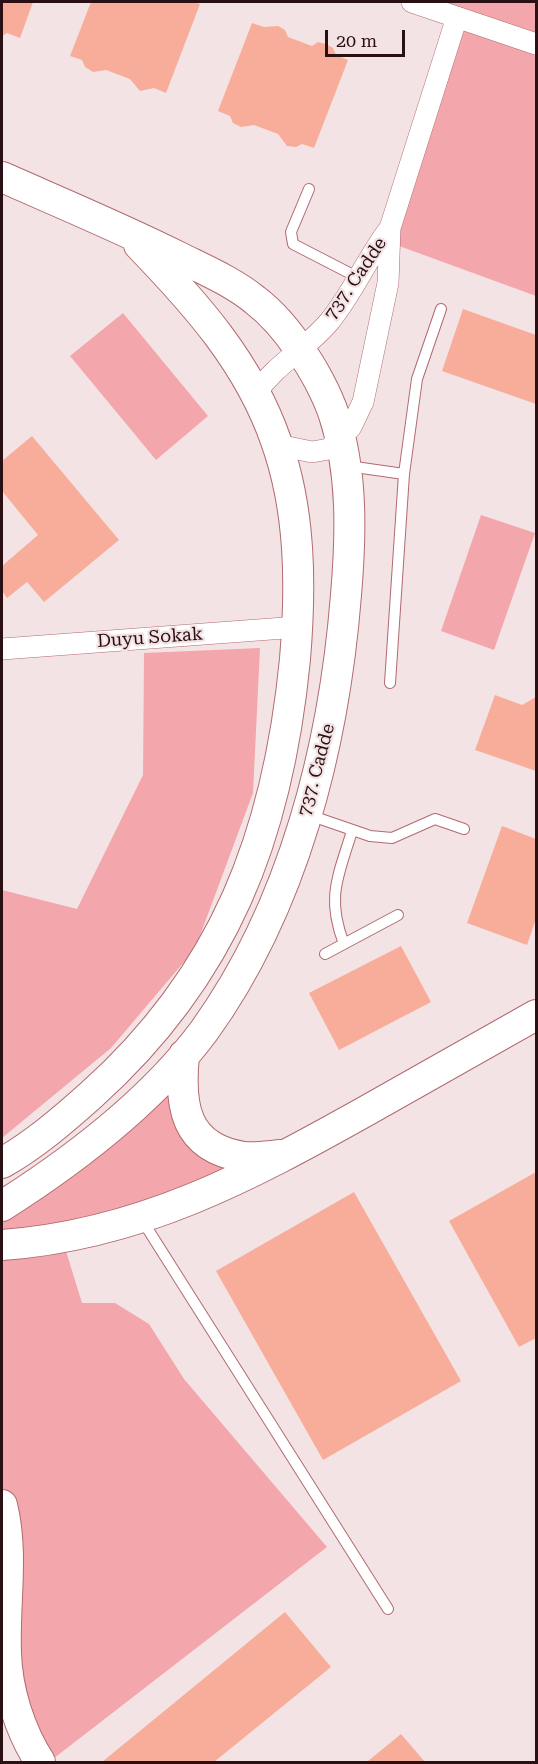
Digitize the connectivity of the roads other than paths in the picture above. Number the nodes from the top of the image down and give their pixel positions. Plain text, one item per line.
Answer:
1 (412, 2) edge
2 (457, 17) junction
3 (537, 44) edge
4 (2, 177) edge
5 (309, 189) dead end
6 (390, 228) junction
7 (125, 230) junction
8 (359, 278) junction
9 (441, 309) dead end
10 (301, 350) junction
11 (256, 393) junction
12 (278, 446) junction
13 (342, 453) junction
14 (404, 474) junction
15 (298, 627) junction
16 (2, 649) edge
17 (390, 683) dead end
18 (305, 813) junction
19 (464, 829) dead end
20 (352, 831) junction
21 (398, 915) dead end
22 (344, 945) junction
23 (325, 954) dead end
24 (537, 1015) edge
25 (184, 1055) junction
26 (287, 1155) junction
27 (2, 1163) edge
28 (2, 1206) edge
29 (140, 1217) junction
30 (2, 1245) edge
31 (2, 1505) edge
32 (388, 1609) dead end
33 (40, 1762) edge

1 - 2 street
2 - 3 street
2 - 6 street, 737. Cadde
4 - 7 street
5 - 8 lane
6 - 8 street, 737. Cadde
6 - 13 street, 737. Cadde
7 - 10 street
7 - 11 street
8 - 10 street, 737. Cadde
9 - 14 lane
10 - 11 street, 737. Cadde
10 - 13 street
11 - 12 street, 737. Cadde
12 - 13 street
12 - 15 street, 737. Cadde
13 - 14 lane
13 - 18 street, 737. Cadde
14 - 17 lane
15 - 16 street, Duyu Sokak
15 - 27 street, 737. Cadde
18 - 20 lane
18 - 25 street, 737. Cadde
19 - 20 lane
20 - 22 lane
21 - 22 lane
22 - 23 lane
24 - 26 street
25 - 26 street
25 - 28 street, 737. Cadde
26 - 29 street
29 - 30 street
29 - 32 lane
31 - 33 street

